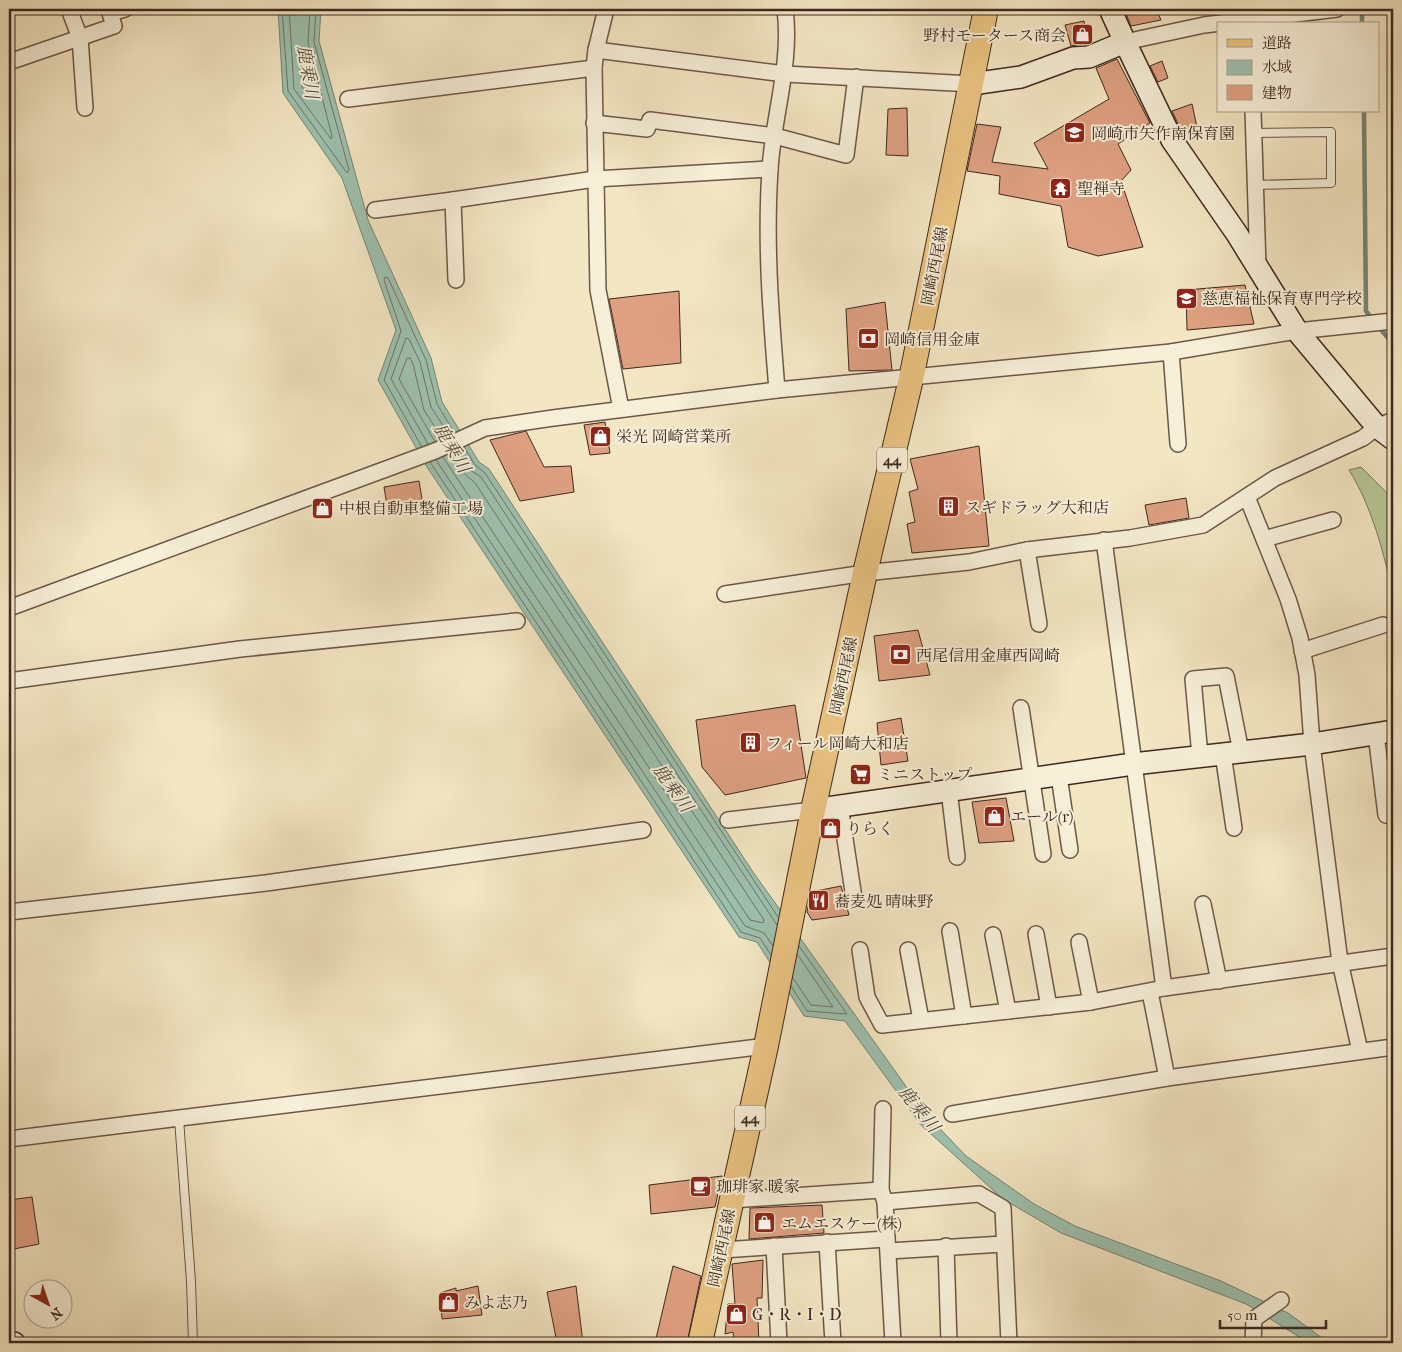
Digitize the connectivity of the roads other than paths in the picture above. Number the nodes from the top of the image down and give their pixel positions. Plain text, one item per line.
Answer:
1 (69, 9) edge
2 (122, 9) edge
3 (606, 9) edge
4 (785, 9) edge
5 (986, 9) edge
6 (1110, 9) edge
7 (1337, 9) edge
8 (1250, 17) edge
9 (1221, 22) edge
10 (1217, 23) edge
11 (80, 38) junction
12 (1125, 42) junction
13 (596, 50) junction
14 (9, 62) edge
15 (594, 68) junction
16 (785, 74) junction
17 (856, 78) junction
18 (972, 84) junction
19 (348, 99) dead end
20 (85, 108) dead end
21 (1254, 112) edge
22 (594, 123) junction
23 (1254, 132) junction
24 (775, 136) junction
25 (770, 169) junction
26 (595, 179) junction
27 (1256, 185) junction
28 (453, 200) junction
29 (375, 210) dead end
30 (1258, 268) junction
31 (456, 280) dead end
32 (1393, 321) edge
33 (1297, 331) junction
34 (1171, 352) junction
35 (911, 379) junction
36 (777, 390) junction
37 (621, 409) junction
38 (1388, 429) edge
39 (1178, 444) dead end
40 (1247, 497) junction
41 (1333, 520) dead end
42 (1264, 539) junction
43 (1104, 540) junction
44 (1028, 550) junction
45 (865, 573) junction
46 (725, 594) dead end
47 (9, 608) edge
48 (517, 621) dead end
49 (1039, 624) dead end
50 (1383, 625) dead end
51 (1302, 651) junction
52 (9, 680) edge
53 (1021, 708) dead end
54 (1385, 733) edge
55 (1312, 744) junction
56 (1232, 753) junction
57 (1200, 756) junction
58 (1133, 764) junction
59 (1059, 776) junction
60 (1033, 779) junction
61 (949, 790) junction
62 (840, 806) junction
63 (813, 810) junction
64 (1386, 815) dead end
65 (728, 820) dead end
66 (1234, 828) dead end
67 (643, 830) dead end
68 (1070, 850) dead end
69 (1043, 854) dead end
70 (957, 857) dead end
71 (854, 898) dead end
72 (1203, 904) dead end
73 (9, 912) edge
74 (950, 931) dead end
75 (1036, 934) dead end
76 (992, 935) dead end
77 (1079, 942) dead end
78 (860, 950) dead end
79 (908, 950) dead end
80 (1393, 956) edge
81 (1340, 962) junction
82 (1219, 981) junction
83 (1157, 990) junction
84 (1091, 1002) junction
85 (1049, 1007) junction
86 (1008, 1011) junction
87 (964, 1016) junction
88 (921, 1020) junction
89 (766, 1046) junction
90 (1393, 1047) edge
91 (1360, 1051) junction
92 (1166, 1078) junction
93 (883, 1109) dead end
94 (952, 1114) dead end
95 (179, 1118) junction
96 (9, 1139) edge
97 (883, 1196) junction
98 (732, 1200) junction
99 (827, 1242) junction
100 (1003, 1244) junction
101 (887, 1245) junction
102 (774, 1246) junction
103 (946, 1246) junction
104 (722, 1250) junction
105 (1281, 1300) dead end
106 (9, 1343) edge
107 (14, 1343) edge
108 (193, 1343) edge
109 (700, 1343) edge
110 (780, 1343) edge
111 (833, 1343) edge
112 (893, 1343) edge
113 (950, 1343) edge
114 (1008, 1343) edge
115 (1253, 1343) edge

1 - 11 street
2 - 11 street
3 - 13 street
4 - 16 street
5 - 18 main road, 岡崎西尾線 / 44
6 - 12 street
7 - 8 street
8 - 9 street
10 - 12 street
11 - 14 street
11 - 20 street
12 - 18 street
12 - 30 street
13 - 15 street
13 - 16 street
15 - 19 street
15 - 22 street
16 - 17 street
16 - 24 street
17 - 18 street
17 - 24 street
18 - 35 main road, 岡崎西尾線 / 44
21 - 23 street
22 - 24 street
22 - 26 street
23 - 27 street
23 - 27 lane
24 - 25 street
25 - 26 street
25 - 36 street
26 - 28 street
26 - 37 street
27 - 30 street
28 - 29 street
28 - 31 street
30 - 33 street
32 - 33 street
33 - 34 street
33 - 38 street
34 - 35 street
34 - 39 street
35 - 36 street
35 - 45 main road, 岡崎西尾線 / 44
36 - 37 street
37 - 47 street
38 - 40 street
40 - 42 street
40 - 43 street
41 - 42 street
42 - 51 street
43 - 44 street
43 - 58 street
44 - 45 street
44 - 49 street
45 - 46 street
45 - 63 main road, 岡崎西尾線 / 44
48 - 52 street
50 - 51 street
51 - 55 street
53 - 60 street
54 - 55 street
54 - 64 street
55 - 56 street
55 - 81 street
56 - 57 street
56 - 57 street
56 - 66 street
57 - 58 street
58 - 59 street
58 - 83 street
59 - 60 street
59 - 68 street
60 - 61 street
60 - 69 street
61 - 62 street
61 - 70 street
62 - 63 street
62 - 71 street
63 - 65 street
63 - 89 main road, 岡崎西尾線 / 44
67 - 73 street
72 - 82 street
74 - 87 street
75 - 85 street
76 - 86 street
77 - 84 street
78 - 88 street
79 - 88 street
80 - 81 street
81 - 82 street
81 - 91 street
82 - 83 street
83 - 84 street
83 - 92 street
84 - 85 street
85 - 86 street
86 - 87 street
87 - 88 street
89 - 95 street
89 - 98 main road, 岡崎西尾線 / 44
90 - 91 street
91 - 92 street
92 - 94 street
93 - 97 street
95 - 96 street
95 - 108 lane
97 - 98 street
97 - 100 street
97 - 101 street
98 - 104 main road, 岡崎西尾線 / 44
99 - 101 street
99 - 102 street
99 - 111 street
100 - 103 street
100 - 114 street
101 - 103 street
101 - 112 street
102 - 104 street
102 - 110 street
103 - 113 street
104 - 109 main road, 岡崎西尾線 / 44
105 - 115 street
106 - 107 street

